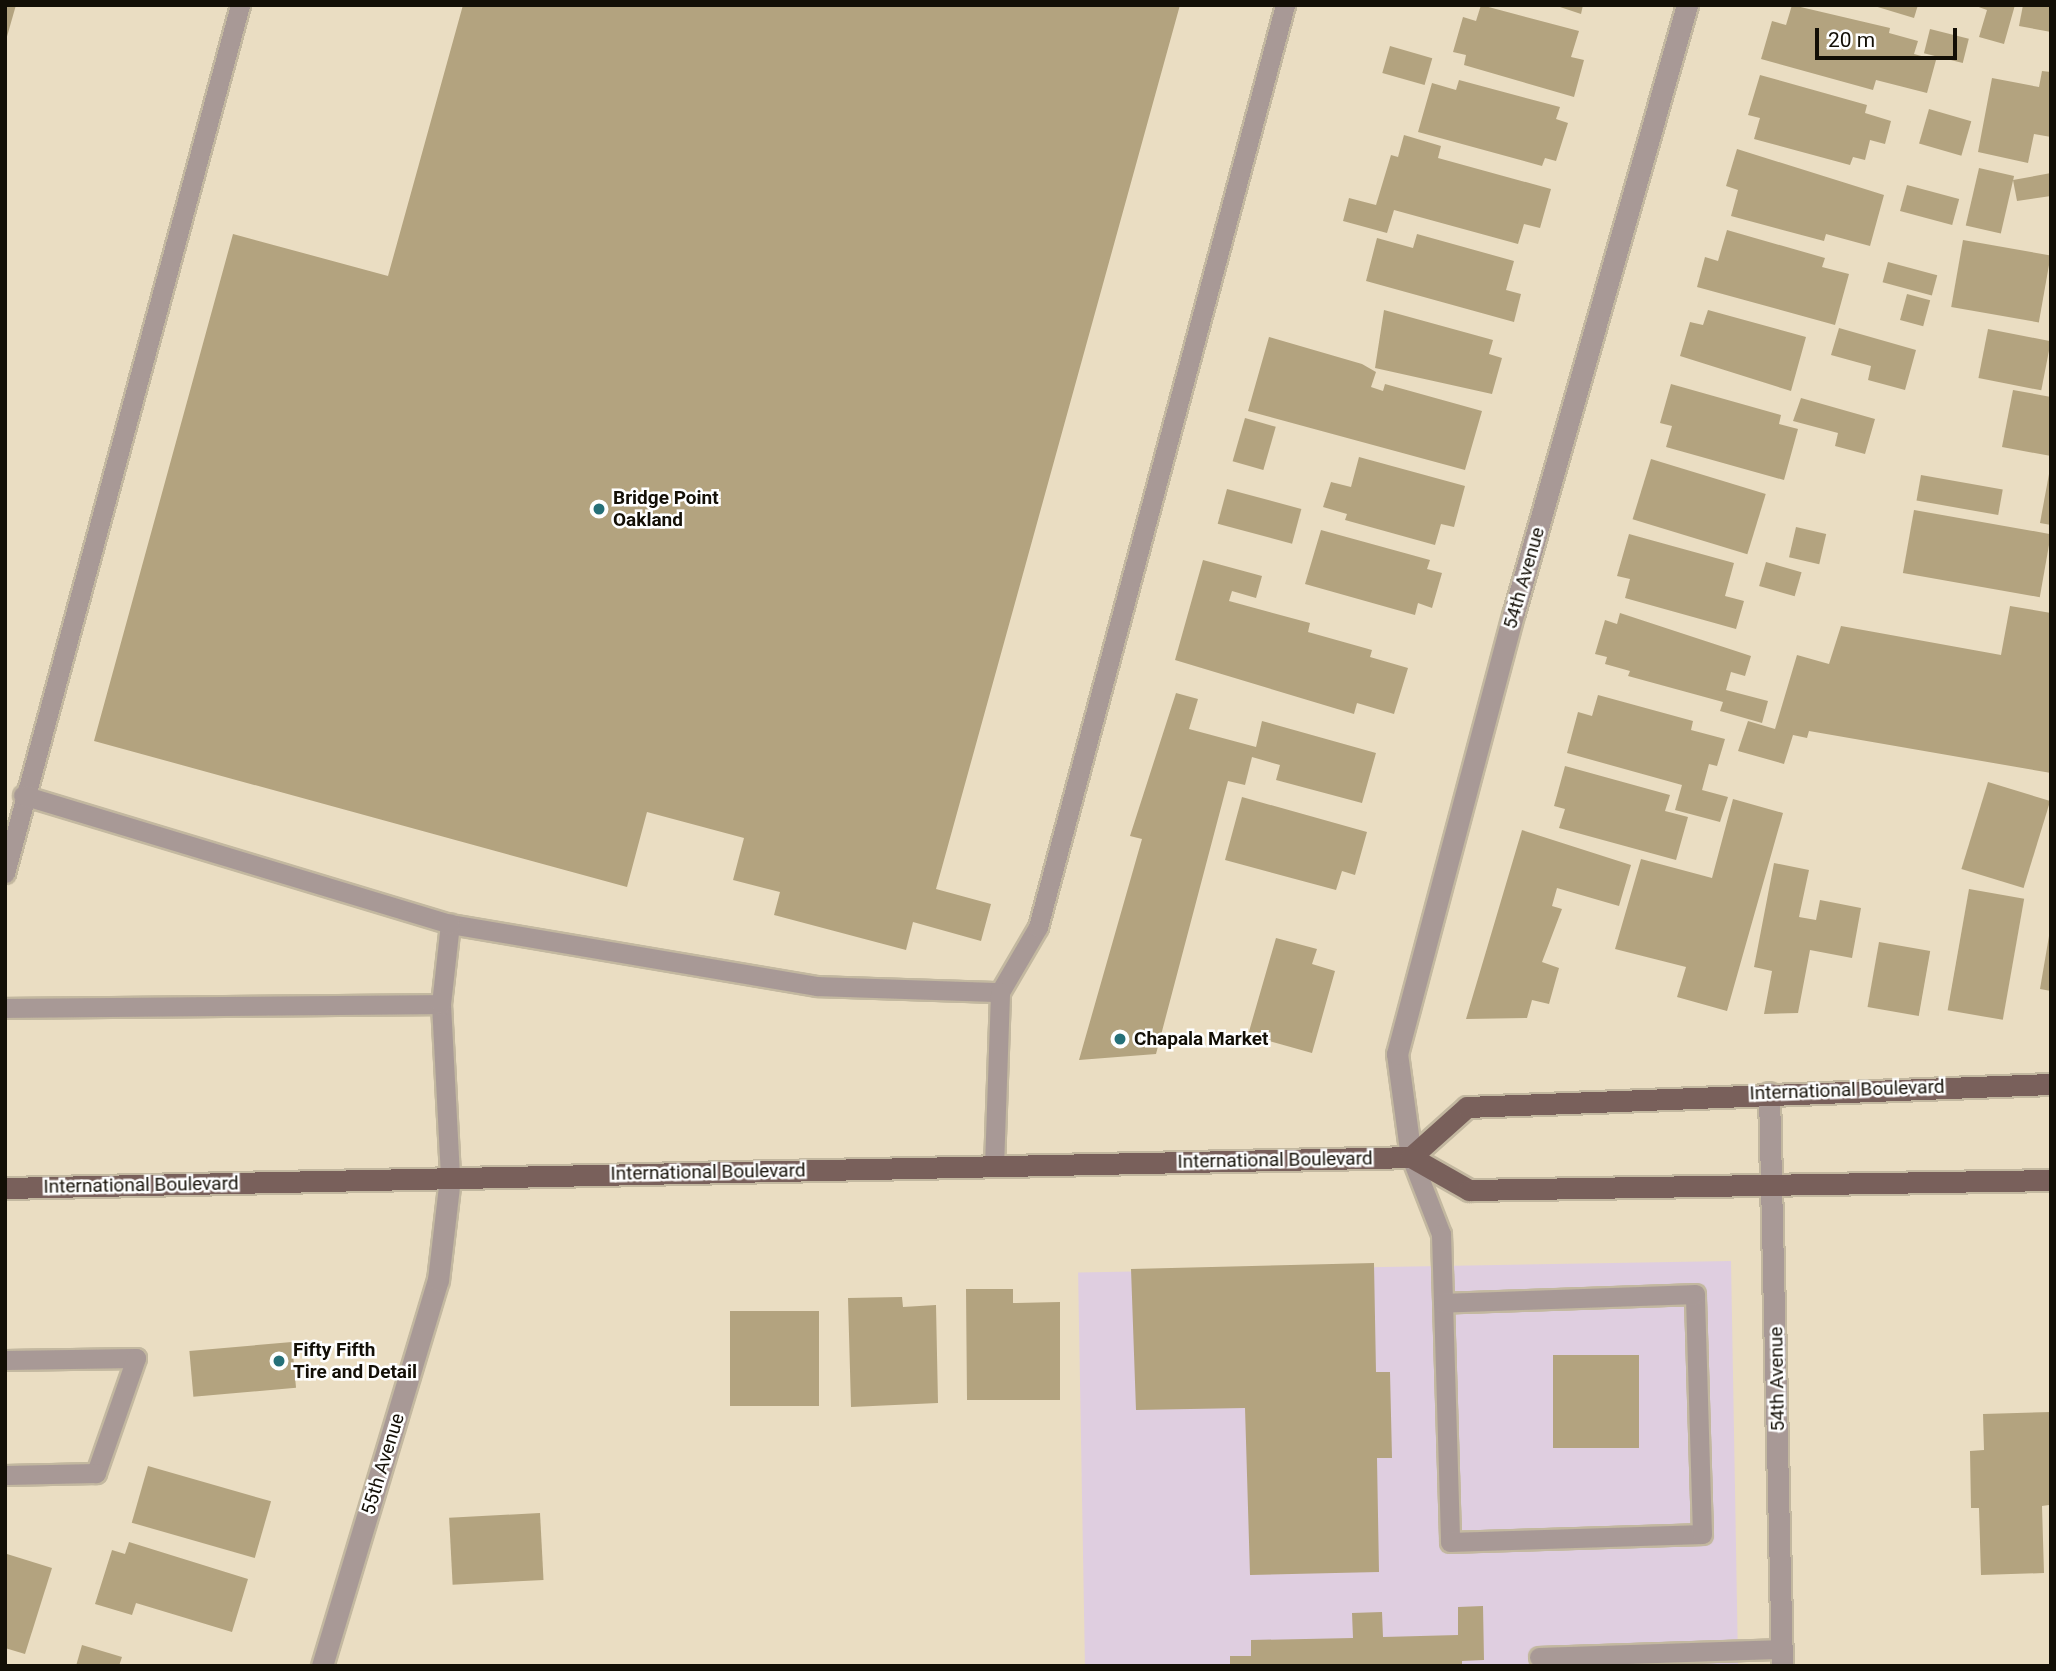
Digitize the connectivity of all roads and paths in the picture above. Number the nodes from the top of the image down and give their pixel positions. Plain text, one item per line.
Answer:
1 (240, 5) edge
2 (1285, 5) edge
3 (1687, 5) edge
4 (23, 795) junction
5 (5, 873) edge
6 (450, 924) junction
7 (1000, 992) junction
8 (441, 1004) junction
9 (5, 1008) edge
10 (2051, 1084) edge
11 (1769, 1093) junction
12 (1411, 1157) junction
13 (994, 1166) junction
14 (450, 1178) junction
15 (2051, 1180) edge
16 (1773, 1184) junction
17 (5, 1188) edge
18 (1443, 1303) junction
19 (5, 1360) edge
20 (5, 1475) edge
21 (1539, 1657) dead end
22 (1782, 1657) edge
23 (322, 1666) edge

1 - 4 lane
2 - 7 lane
3 - 12 street, 54th Avenue
4 - 5 lane
4 - 6 lane
6 - 7 lane
6 - 8 lane
7 - 13 lane
8 - 9 lane
8 - 14 lane
10 - 11 main road, International Boulevard
11 - 12 main road, International Boulevard
11 - 16 street, 54th Avenue
12 - 13 main road, International Boulevard
12 - 16 main road
12 - 18 lane
13 - 14 main road, International Boulevard
14 - 17 main road, International Boulevard
14 - 23 street, 55th Avenue
15 - 16 main road
16 - 22 street, 54th Avenue
18 - 18 lane
19 - 20 lane
21 - 22 lane

